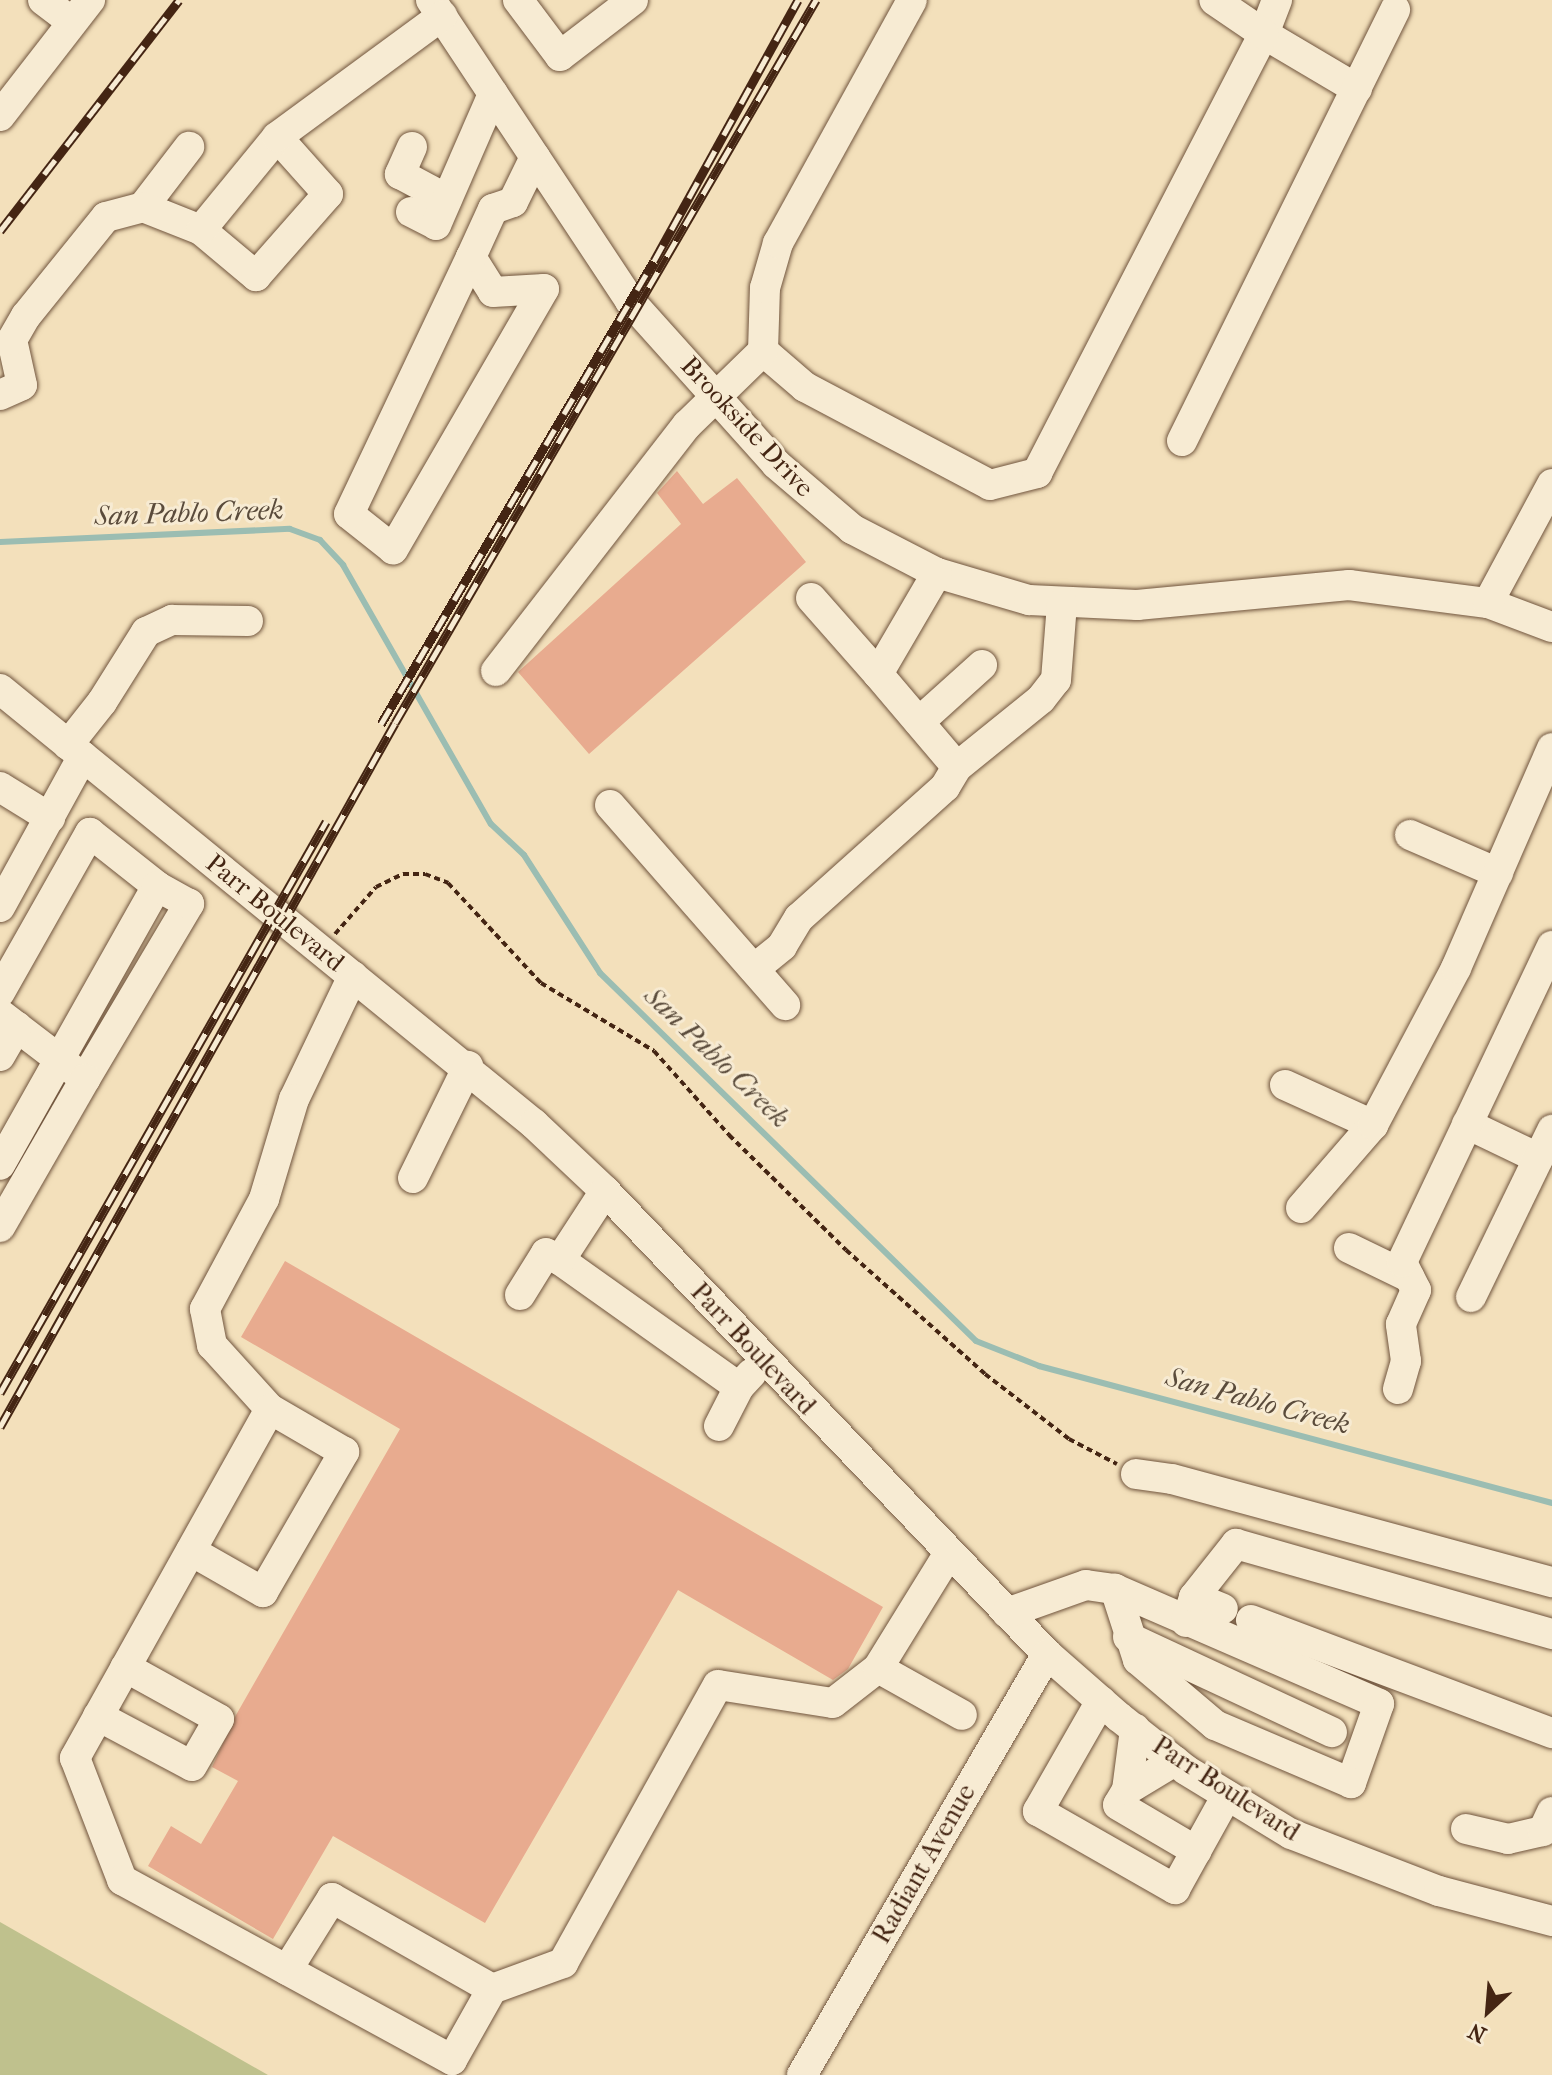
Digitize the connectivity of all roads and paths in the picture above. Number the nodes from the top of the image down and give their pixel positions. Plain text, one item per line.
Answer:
1 (43, 0) edge
2 (518, 0) edge
3 (633, 0) edge
4 (912, 0) edge
5 (1214, 0) edge
6 (1277, 0) edge
7 (436, 8) edge
8 (1395, 10) dead end
9 (81, 11) edge
10 (1264, 34) junction
11 (1357, 89) junction
12 (493, 94) junction
13 (0, 116) edge
14 (277, 137) junction
15 (189, 147) dead end
16 (412, 147) dead end
17 (535, 157) junction
18 (447, 199) junction
19 (143, 207) junction
20 (411, 212) dead end
21 (201, 230) junction
22 (471, 257) junction
23 (763, 351) junction
24 (714, 394) junction
25 (0, 395) edge
26 (1182, 441) dead end
27 (1552, 484) edge
28 (937, 573) junction
29 (811, 598) dead end
30 (1062, 603) junction
31 (1488, 603) junction
32 (248, 621) dead end
33 (1552, 627) edge
34 (982, 665) dead end
35 (496, 671) dead end
36 (878, 674) junction
37 (0, 689) edge
38 (919, 722) junction
39 (1552, 748) edge
40 (76, 751) junction
41 (957, 767) junction
42 (0, 787) edge
43 (610, 805) dead end
44 (50, 818) junction
45 (1410, 835) dead end
46 (1498, 873) junction
47 (157, 886) junction
48 (0, 907) edge
49 (1552, 946) edge
50 (323, 953) junction
51 (754, 969) junction
52 (353, 976) junction
53 (0, 992) edge
54 (785, 1005) dead end
55 (8, 1021) edge
56 (0, 1056) edge
57 (59, 1060) junction
58 (468, 1066) junction
59 (85, 1079) junction
60 (1285, 1085) dead end
61 (1467, 1124) junction
62 (1373, 1125) junction
63 (1552, 1130) edge
64 (1538, 1158) junction
65 (0, 1165) edge
66 (413, 1178) dead end
67 (605, 1191) junction
68 (1301, 1208) dead end
69 (0, 1227) edge
70 (1349, 1248) dead end
71 (553, 1257) junction
72 (1409, 1277) junction
73 (520, 1295) dead end
74 (1471, 1297) dead end
75 (764, 1361) junction
76 (739, 1387) junction
77 (1398, 1389) dead end
78 (270, 1409) junction
79 (719, 1426) dead end
80 (1136, 1474) joint
81 (191, 1551) junction
82 (949, 1553) junction
83 (1552, 1582) edge
84 (1115, 1589) junction
85 (1190, 1610) junction
86 (1007, 1613) junction
87 (1552, 1634) edge
88 (1128, 1637) junction
89 (1047, 1654) junction
90 (125, 1667) junction
91 (878, 1668) junction
92 (1101, 1701) junction
93 (962, 1715) dead end
94 (98, 1716) junction
95 (1135, 1729) junction
96 (1332, 1732) dead end
97 (1552, 1733) edge
98 (1175, 1761) junction
99 (1127, 1790) junction
100 (1227, 1795) junction
101 (1552, 1812) edge
102 (1466, 1829) dead end
103 (1196, 1851) junction
104 (1552, 1921) edge
105 (287, 1970) junction
106 (492, 1989) junction
107 (802, 2075) edge

1 - 9 street
2 - 3 street
4 - 23 street
5 - 10 street
6 - 10 street
7 - 12 street, Brookside Drive
7 - 14 street
8 - 11 street
9 - 13 street
10 - 11 street
10 - 23 street
11 - 26 street
12 - 17 street, Brookside Drive
12 - 18 street
14 - 21 street
14 - 21 street
15 - 19 street
16 - 18 street
17 - 22 street
17 - 24 street, Brookside Drive
18 - 20 street
19 - 21 street
19 - 25 street
22 - 22 street
23 - 24 street
24 - 28 street, Brookside Drive
24 - 35 street
27 - 31 street
28 - 30 street, Brookside Drive
28 - 36 street
29 - 36 street
30 - 31 street, Brookside Drive
30 - 41 street
31 - 33 street, Brookside Drive
32 - 40 street
34 - 38 street
36 - 38 street
37 - 40 street, Parr Boulevard
38 - 41 street
39 - 46 street
40 - 44 street
40 - 50 street, Parr Boulevard
41 - 51 street
42 - 44 street
43 - 51 street
44 - 48 street
45 - 46 street
46 - 62 street
47 - 53 street
47 - 57 street
47 - 59 street
49 - 61 street
50 - 52 street, Parr Boulevard
50 - 80 path
51 - 54 street
52 - 58 street, Parr Boulevard
52 - 78 street
55 - 56 street
55 - 57 street
57 - 59 street
57 - 65 street
58 - 66 street
58 - 67 street, Parr Boulevard
59 - 69 street
60 - 62 street
61 - 64 street
61 - 72 street
62 - 68 street
63 - 64 street
64 - 74 street
67 - 71 street
67 - 75 street, Parr Boulevard
70 - 72 street
71 - 73 street
71 - 76 street
72 - 77 street
75 - 76 street
75 - 82 street, Parr Boulevard
76 - 79 street
78 - 81 street
78 - 81 street
80 - 83 street
81 - 90 street
82 - 86 street, Parr Boulevard
82 - 91 street
84 - 85 street
84 - 86 street
84 - 88 street
85 - 87 street
85 - 88 street
85 - 97 street
86 - 89 street, Parr Boulevard
88 - 96 street
89 - 92 street, Parr Boulevard
89 - 107 street, Radiant Avenue
90 - 94 street
90 - 94 street
91 - 93 street
91 - 106 street
92 - 95 street, Parr Boulevard
92 - 103 street
94 - 105 street
95 - 98 street, Parr Boulevard
95 - 99 street
98 - 99 street
98 - 100 street, Parr Boulevard
99 - 103 street
100 - 103 street
100 - 104 street, Parr Boulevard
101 - 102 street
105 - 106 street
105 - 106 street

